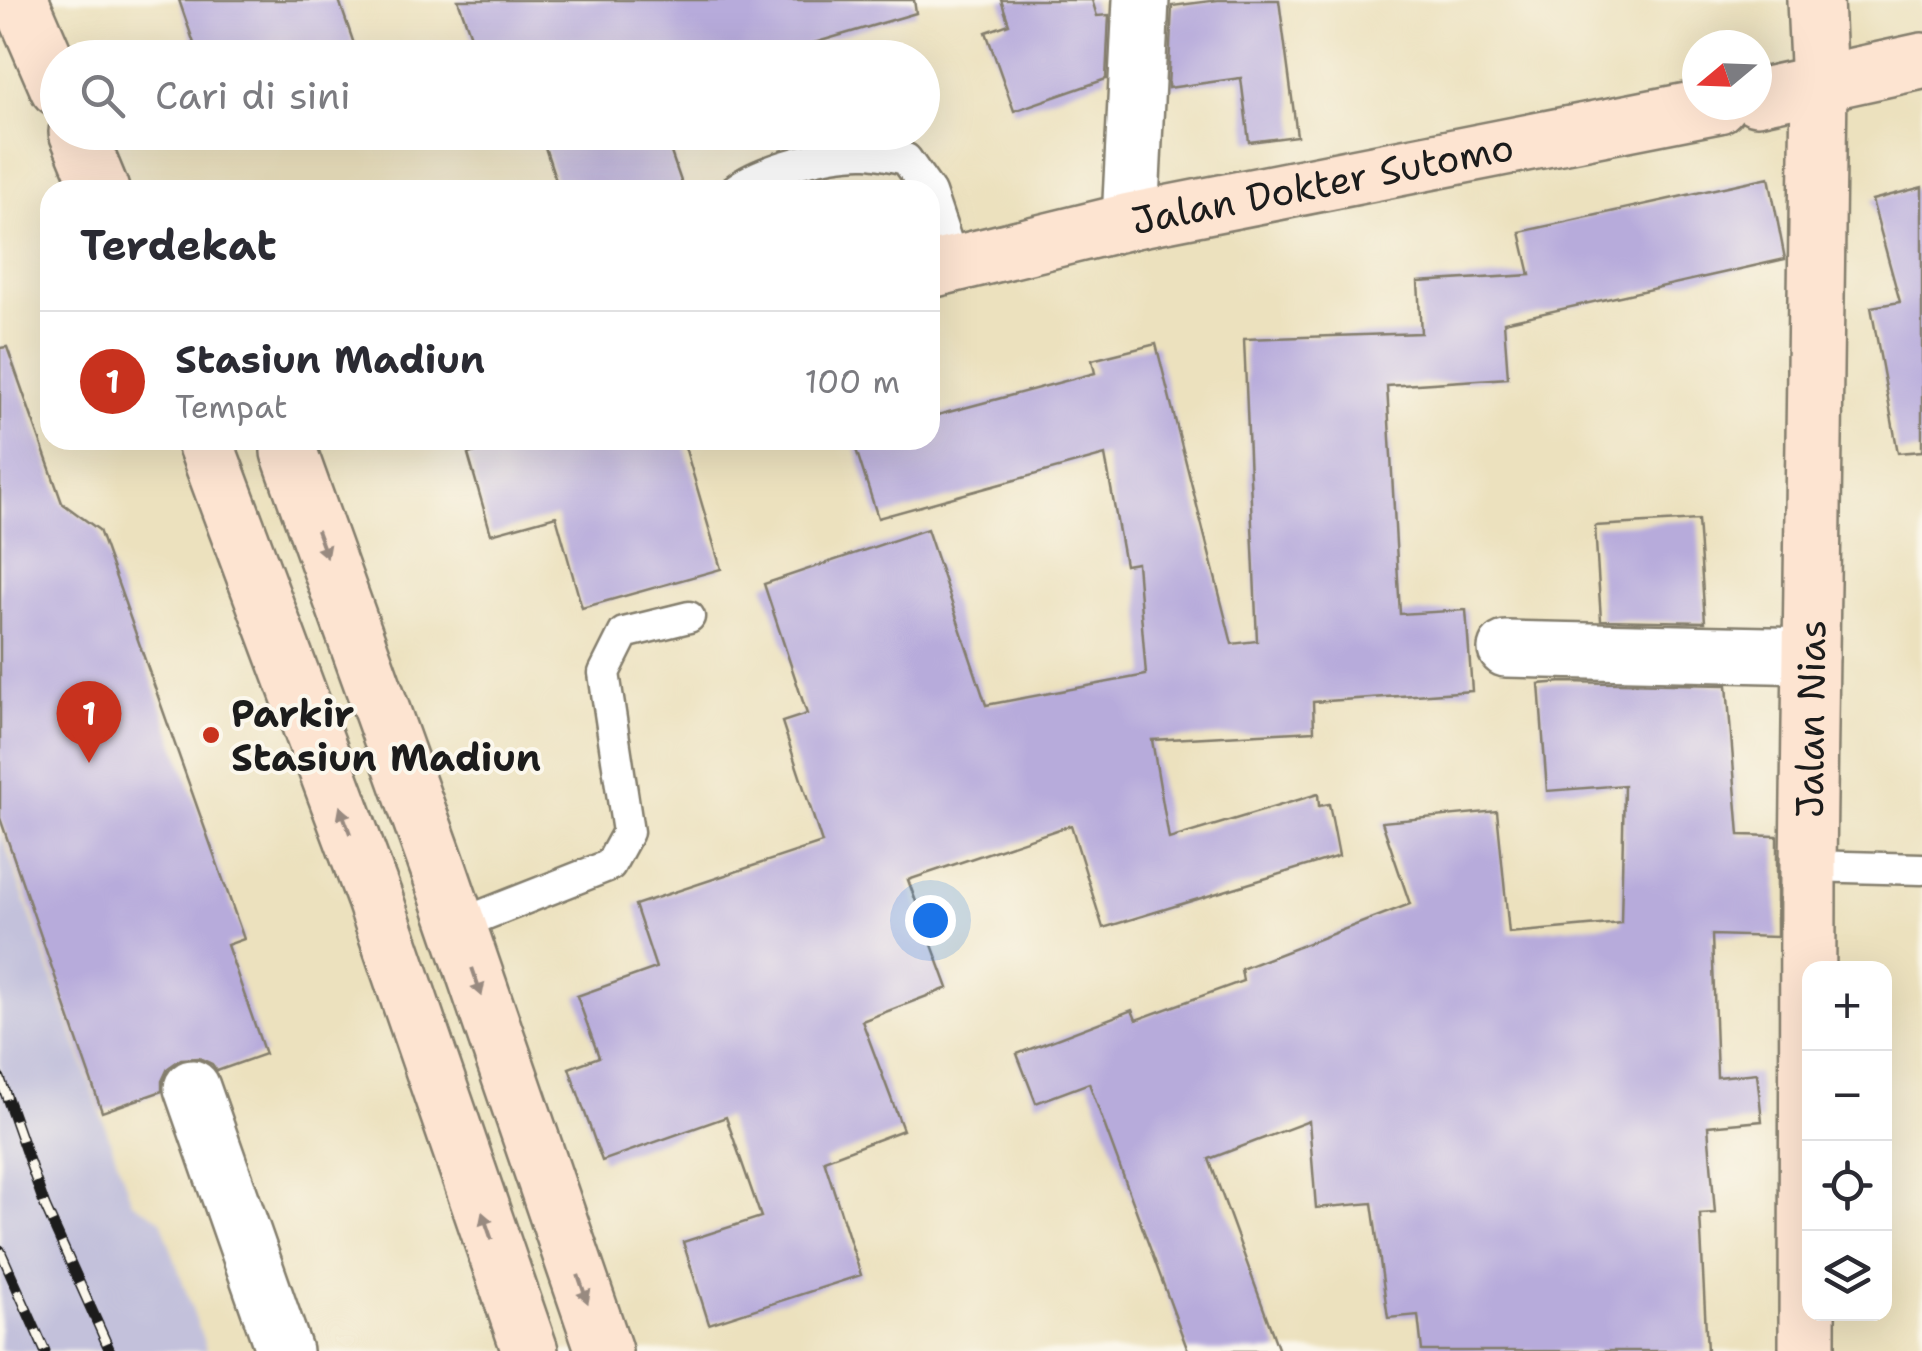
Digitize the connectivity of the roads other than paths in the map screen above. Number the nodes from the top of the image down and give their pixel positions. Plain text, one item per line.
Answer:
1 (20, 0) edge
2 (1141, 0) edge
3 (1814, 0) edge
4 (40, 46) edge
5 (1922, 61) edge
6 (1819, 85) junction
7 (1772, 94) edge
8 (1682, 112) edge
9 (84, 150) edge
10 (97, 180) edge
11 (748, 180) edge
12 (920, 180) edge
13 (1130, 220) junction
14 (942, 267) edge
15 (260, 450) edge
16 (299, 450) edge
17 (211, 458) edge
18 (689, 617) dead end
19 (1506, 648) dead end
20 (1811, 656) junction
21 (1808, 866) junction
22 (439, 870) junction
23 (1922, 870) edge
24 (374, 897) junction
25 (458, 926) junction
26 (192, 1088) dead end
27 (284, 1351) edge
28 (530, 1351) edge
29 (604, 1351) edge
30 (1807, 1351) edge

1 - 4 main road
2 - 13 street
3 - 6 main road, Jalan Nias
5 - 6 main road
6 - 7 main road
6 - 20 main road, Jalan Nias
8 - 13 main road, Jalan Dokter Sutomo
9 - 10 main road
11 - 12 lane
13 - 14 main road, Jalan Dokter Sutomo
15 - 17 main road
16 -> 22 main road
24 -> 17 main road
18 - 25 lane
19 - 20 street
20 - 21 main road, Jalan Nias
21 - 23 lane
21 - 30 main road, Jalan Nias
22 - 24 main road
22 - 25 main road
28 -> 24 main road
25 -> 29 main road
26 - 27 street

